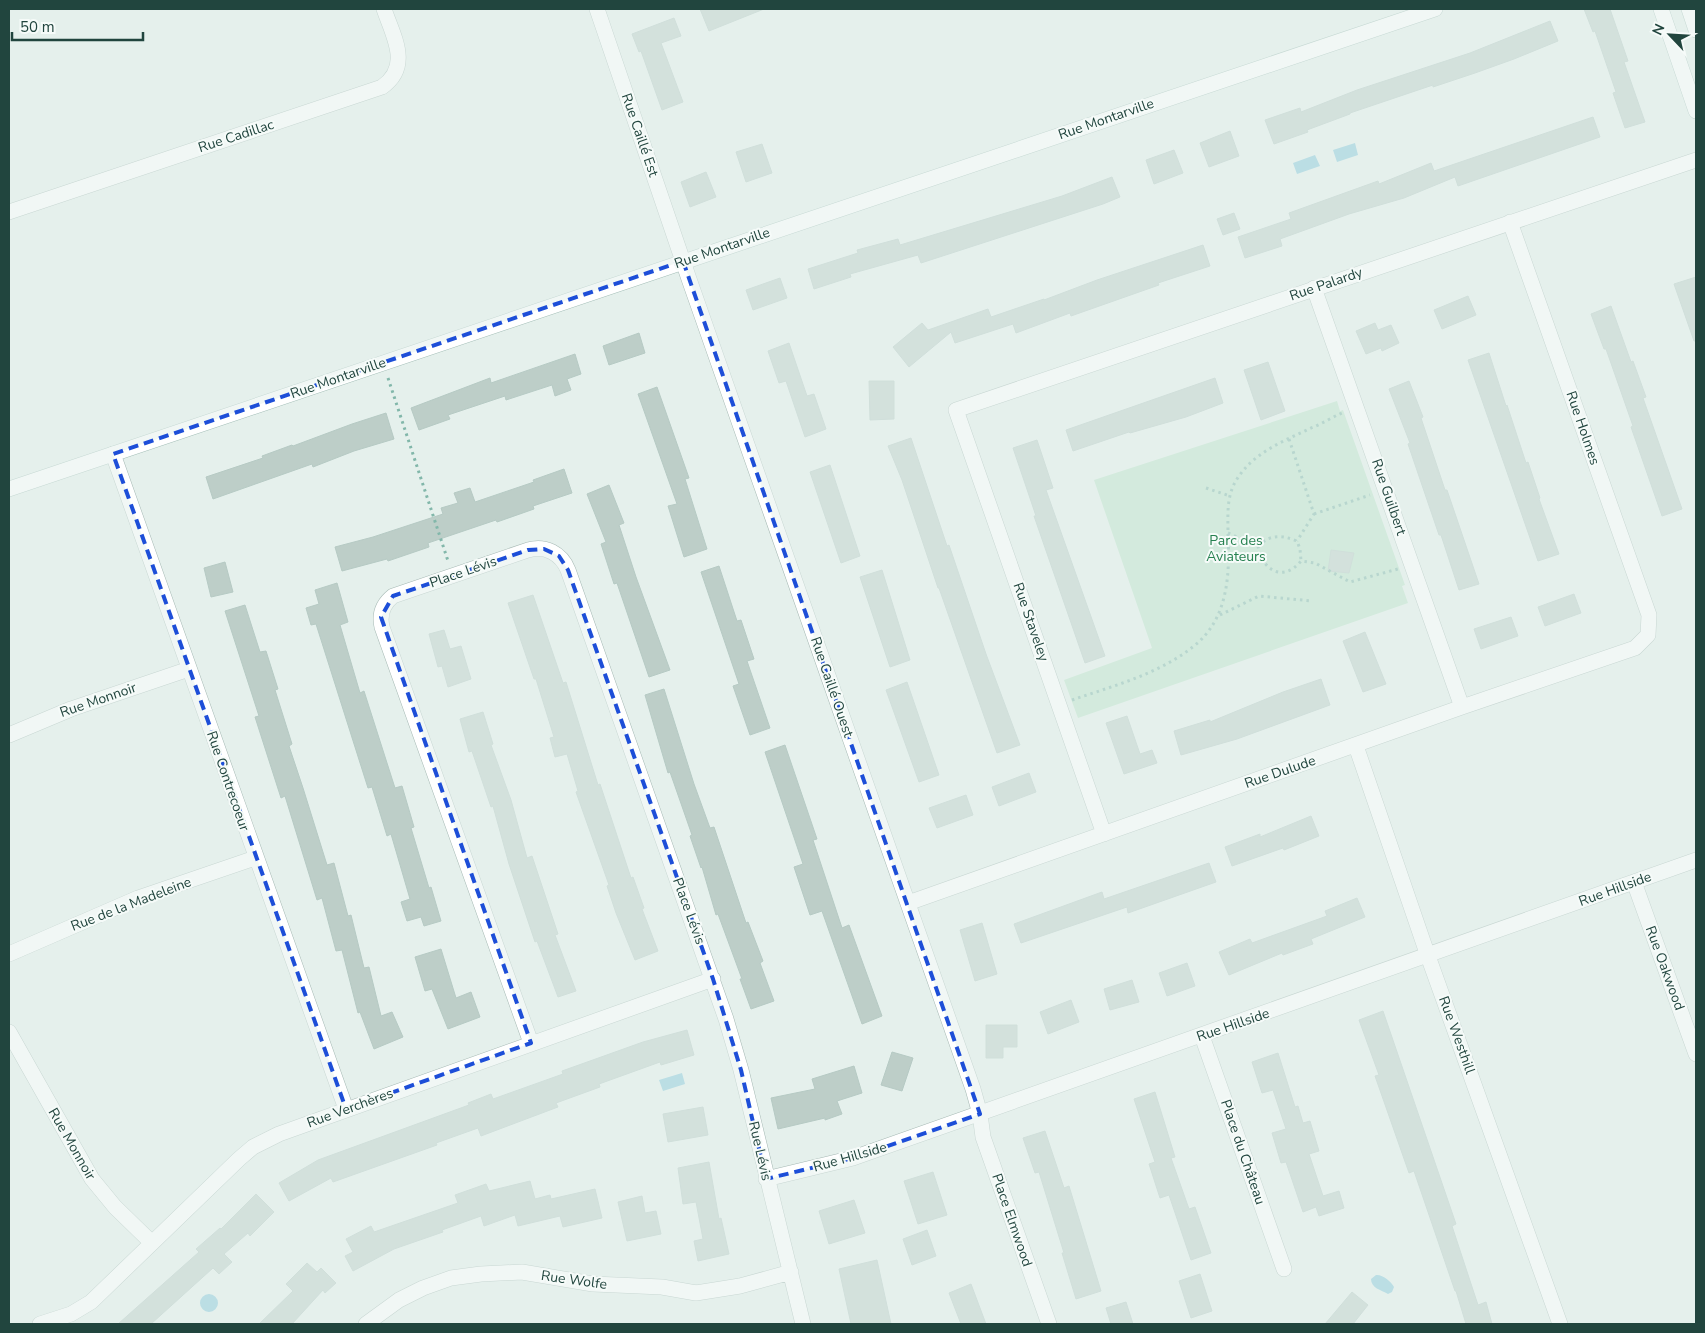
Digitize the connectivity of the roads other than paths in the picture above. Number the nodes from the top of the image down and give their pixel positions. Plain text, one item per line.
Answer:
1 (384, 9) edge
2 (597, 9) edge
3 (1435, 9) edge
4 (1661, 9) edge
5 (1689, 9) edge
6 (1696, 30) edge
7 (1696, 111) edge
8 (1696, 160) edge
9 (9, 212) edge
10 (1510, 222) junction
11 (683, 261) junction
12 (1314, 288) junction
13 (956, 410) joint
14 (113, 454) junction
15 (9, 489) edge
16 (1648, 635) joint
17 (189, 669) junction
18 (1462, 707) junction
19 (9, 735) edge
20 (1356, 746) junction
21 (1104, 834) junction
22 (256, 858) junction
23 (1696, 860) edge
24 (1634, 882) junction
25 (908, 903) junction
26 (9, 954) edge
27 (1428, 956) junction
28 (713, 978) junction
29 (9, 1032) edge
30 (1202, 1036) junction
31 (531, 1043) junction
32 (1696, 1054) edge
33 (346, 1108) junction
34 (980, 1114) junction
35 (766, 1179) junction
36 (152, 1243) junction
37 (1284, 1269) dead end
38 (792, 1272) junction
39 (40, 1324) edge
40 (366, 1324) edge
41 (803, 1324) edge
42 (1049, 1324) edge
43 (1560, 1324) edge

1 - 9 street, Rue Cadillac
2 - 11 street, Rue Caillé Est
3 - 11 street, Rue Montarville
4 - 7 street
5 - 6 street
8 - 10 street, Rue Palardy
10 - 12 street, Rue Palardy
10 - 16 street, Rue Holmes
11 - 14 street, Rue Montarville
11 - 25 street, Rue Caillé Ouest
12 - 13 street, Rue Palardy
12 - 18 street, Rue Guilbert
13 - 21 street, Rue Staveley
14 - 15 street, Rue Montarville
14 - 17 street, Rue Contrecoeur
16 - 18 street, Rue Dulude
17 - 19 street, Rue Monnoir
17 - 22 street, Rue Contrecoeur
18 - 20 street, Rue Dulude
20 - 21 street, Rue Dulude
20 - 27 street, Rue Westhill
21 - 25 street, Rue Dulude
22 - 26 street, Rue de la Madeleine
22 - 33 street, Rue Contrecoeur
23 - 24 street, Rue Hillside
24 - 27 street, Rue Hillside
24 - 32 street, Rue Oakwood
25 - 34 street, Rue Caillé Ouest
27 - 30 street, Rue Hillside
27 - 43 street, Rue Westhill
28 - 31 street, Rue Verchères
28 - 31 street, Place Lévis
28 - 35 street, Rue Lévis
29 - 36 street, Rue Monnoir
30 - 34 street, Rue Hillside
30 - 37 street, Place du Château
31 - 33 street, Rue Verchères
33 - 36 street, Rue Verchères
34 - 35 street, Rue Hillside
34 - 42 street, Place Elmwood
35 - 38 street, Rue Lévis
36 - 39 street, Rue Verchères
38 - 40 street, Rue Wolfe
38 - 41 street, Rue Lévis

